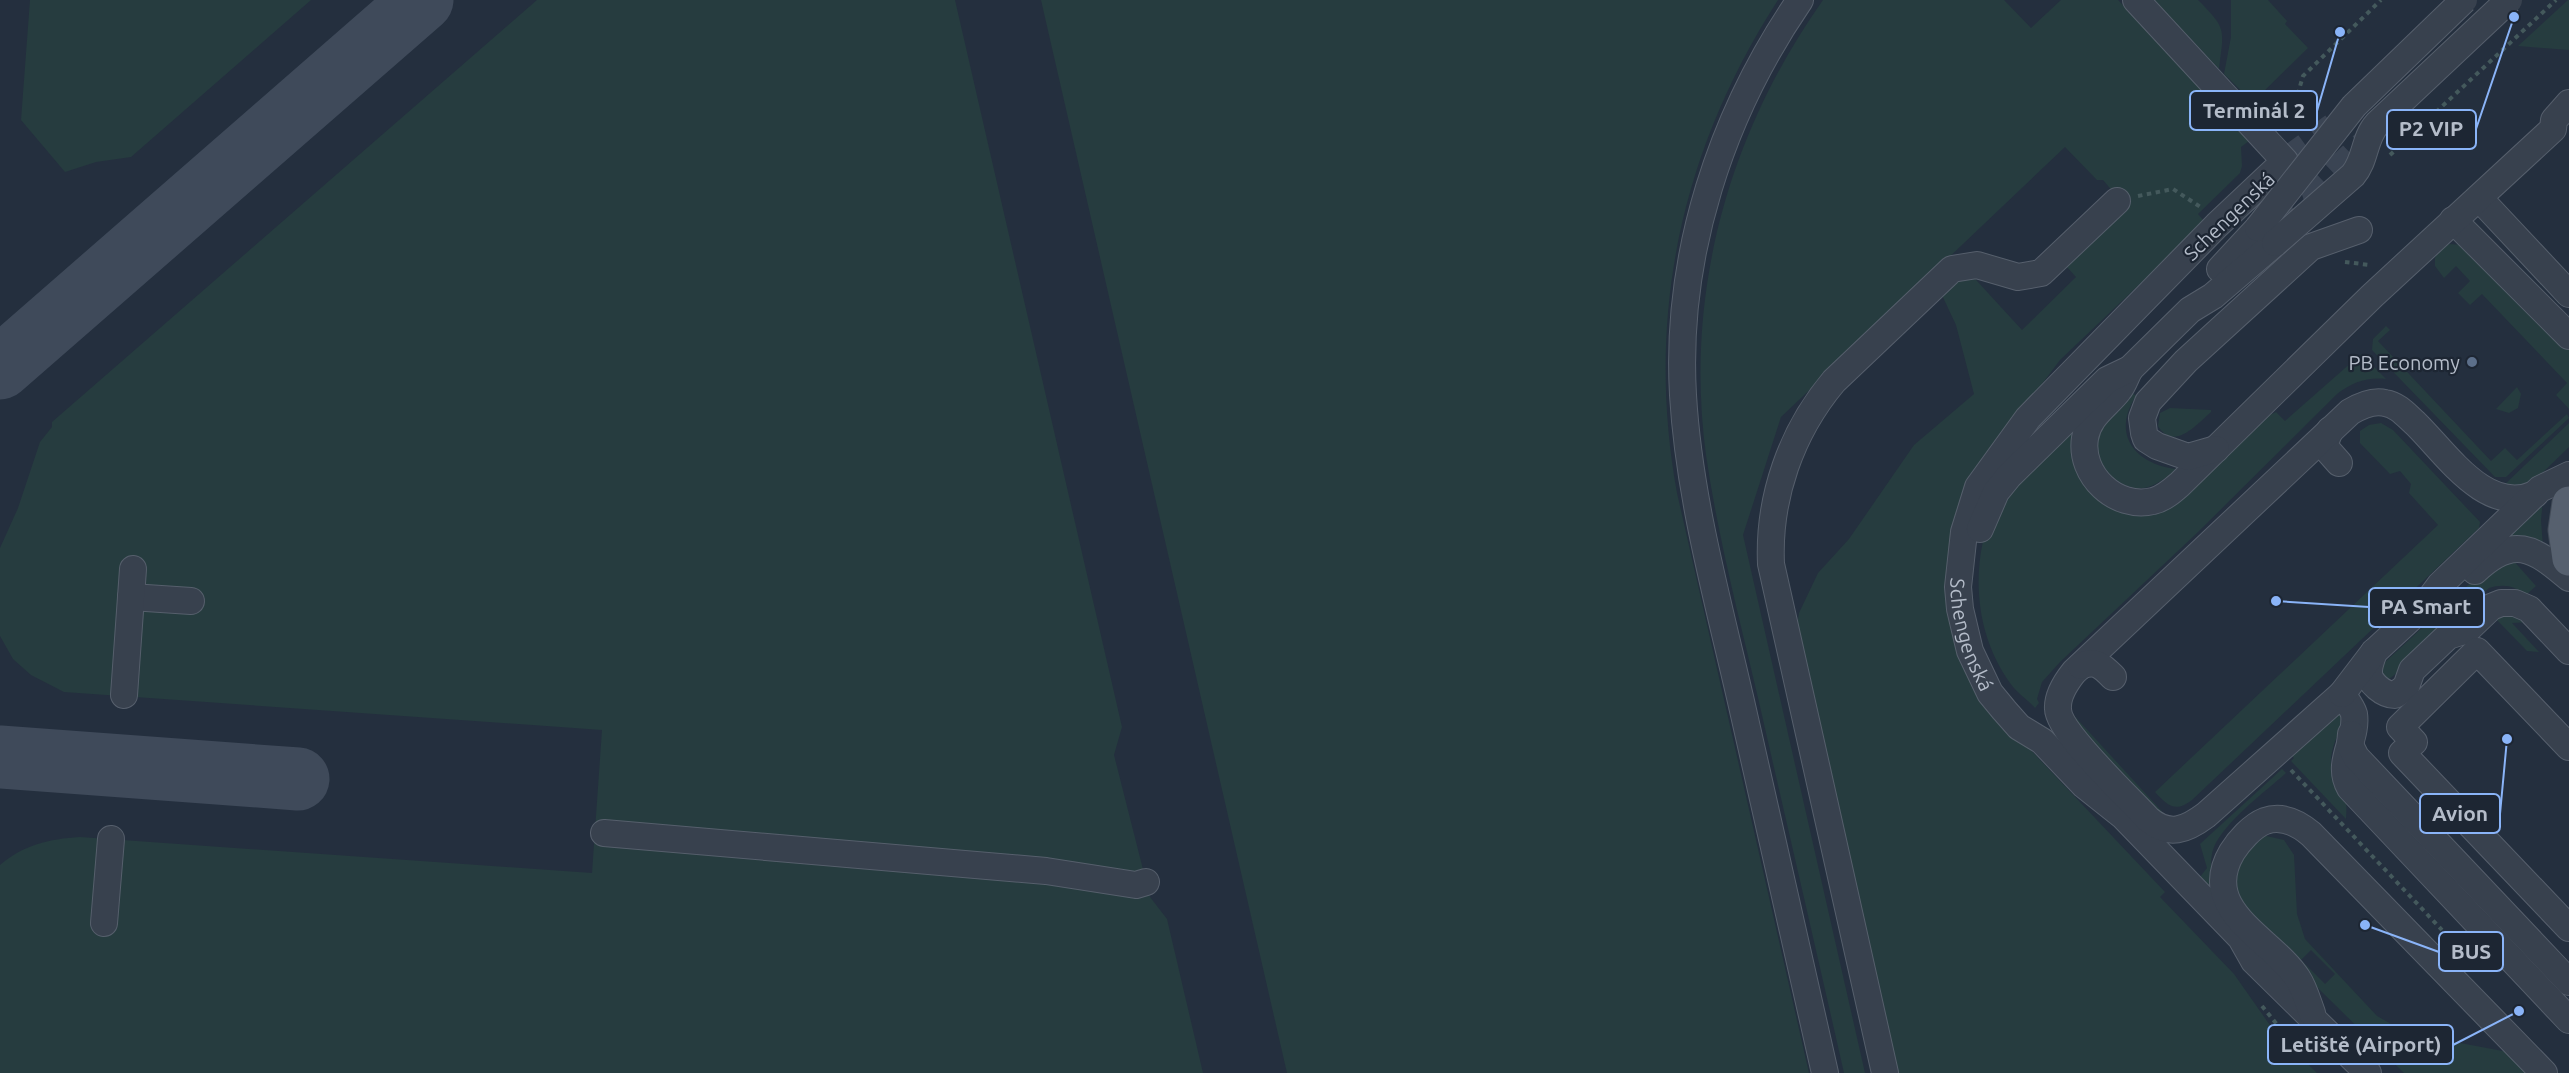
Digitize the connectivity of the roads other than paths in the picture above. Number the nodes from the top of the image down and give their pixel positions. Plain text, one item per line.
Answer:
1 (1800, 0) edge
2 (2136, 0) edge
3 (2464, 0) edge
4 (2509, 0) edge
5 (2381, 80) junction
6 (2401, 101) junction
7 (2569, 103) edge
8 (2117, 201) road end
9 (2258, 209) tunnel mouth
10 (2466, 209) junction
11 (2359, 230) dead end
12 (2191, 253) junction
13 (2569, 294) edge
14 (2190, 310) junction
15 (2569, 315) edge
16 (2569, 336) edge
17 (2130, 369) junction
18 (2330, 430) junction
19 (2216, 449) junction
20 (2339, 463) dead end
21 (2569, 475) edge
22 (2535, 494) junction
23 (2569, 503) edge
24 (2569, 559) edge
25 (133, 569) dead end
26 (2569, 578) edge
27 (131, 597) junction
28 (190, 601) dead end
29 (2426, 604) junction
30 (2569, 651) edge
31 (2374, 652) junction
32 (2081, 666) junction
33 (2113, 677) dead end
34 (2342, 694) junction
35 (124, 696) dead end
36 (2350, 734) junction
37 (2042, 741) junction
38 (2569, 747) edge
39 (2259, 823) junction
40 (604, 833) dead end
41 (111, 839) dead end
42 (1146, 882) dead end
43 (2537, 894) junction
44 (2511, 921) junction
45 (104, 923) dead end
46 (2569, 928) edge
47 (2569, 982) edge
48 (2569, 1020) edge
49 (2316, 1021) junction
50 (1825, 1073) edge
51 (1885, 1073) edge
52 (2368, 1073) edge
53 (2544, 1073) edge
54 (2551, 1073) edge

1 - 50 street
2 - 12 street, Schengenská
3 - 5 street, bridge
4 - 6 street, bridge
5 - 6 street
5 - 14 street, bridge
6 - 14 street, bridge
7 - 10 street
8 - 51 street
9 - 12 street
10 - 13 street
10 - 15 street
10 - 16 street
10 - 19 street
11 - 19 street
12 - 37 street, Schengenská
14 - 17 street
17 - 19 street
17 - 37 street
18 - 20 street
18 - 22 street
18 - 32 street
21 - 22 street
22 - 29 street
23 - 24 main road
25 - 27 street
26 - 29 street
27 - 28 street
27 - 35 street
29 - 31 street
30 - 31 street
31 - 34 street
32 - 33 street
32 - 34 street
34 - 36 street
36 - 44 street
36 - 48 street
37 - 49 street, Schengenská
38 - 43 street
39 - 49 street
39 - 53 street
39 - 54 street
40 - 42 street
41 - 45 street
43 - 44 street
43 - 46 street
44 - 47 street
49 - 52 street, Schengenská

